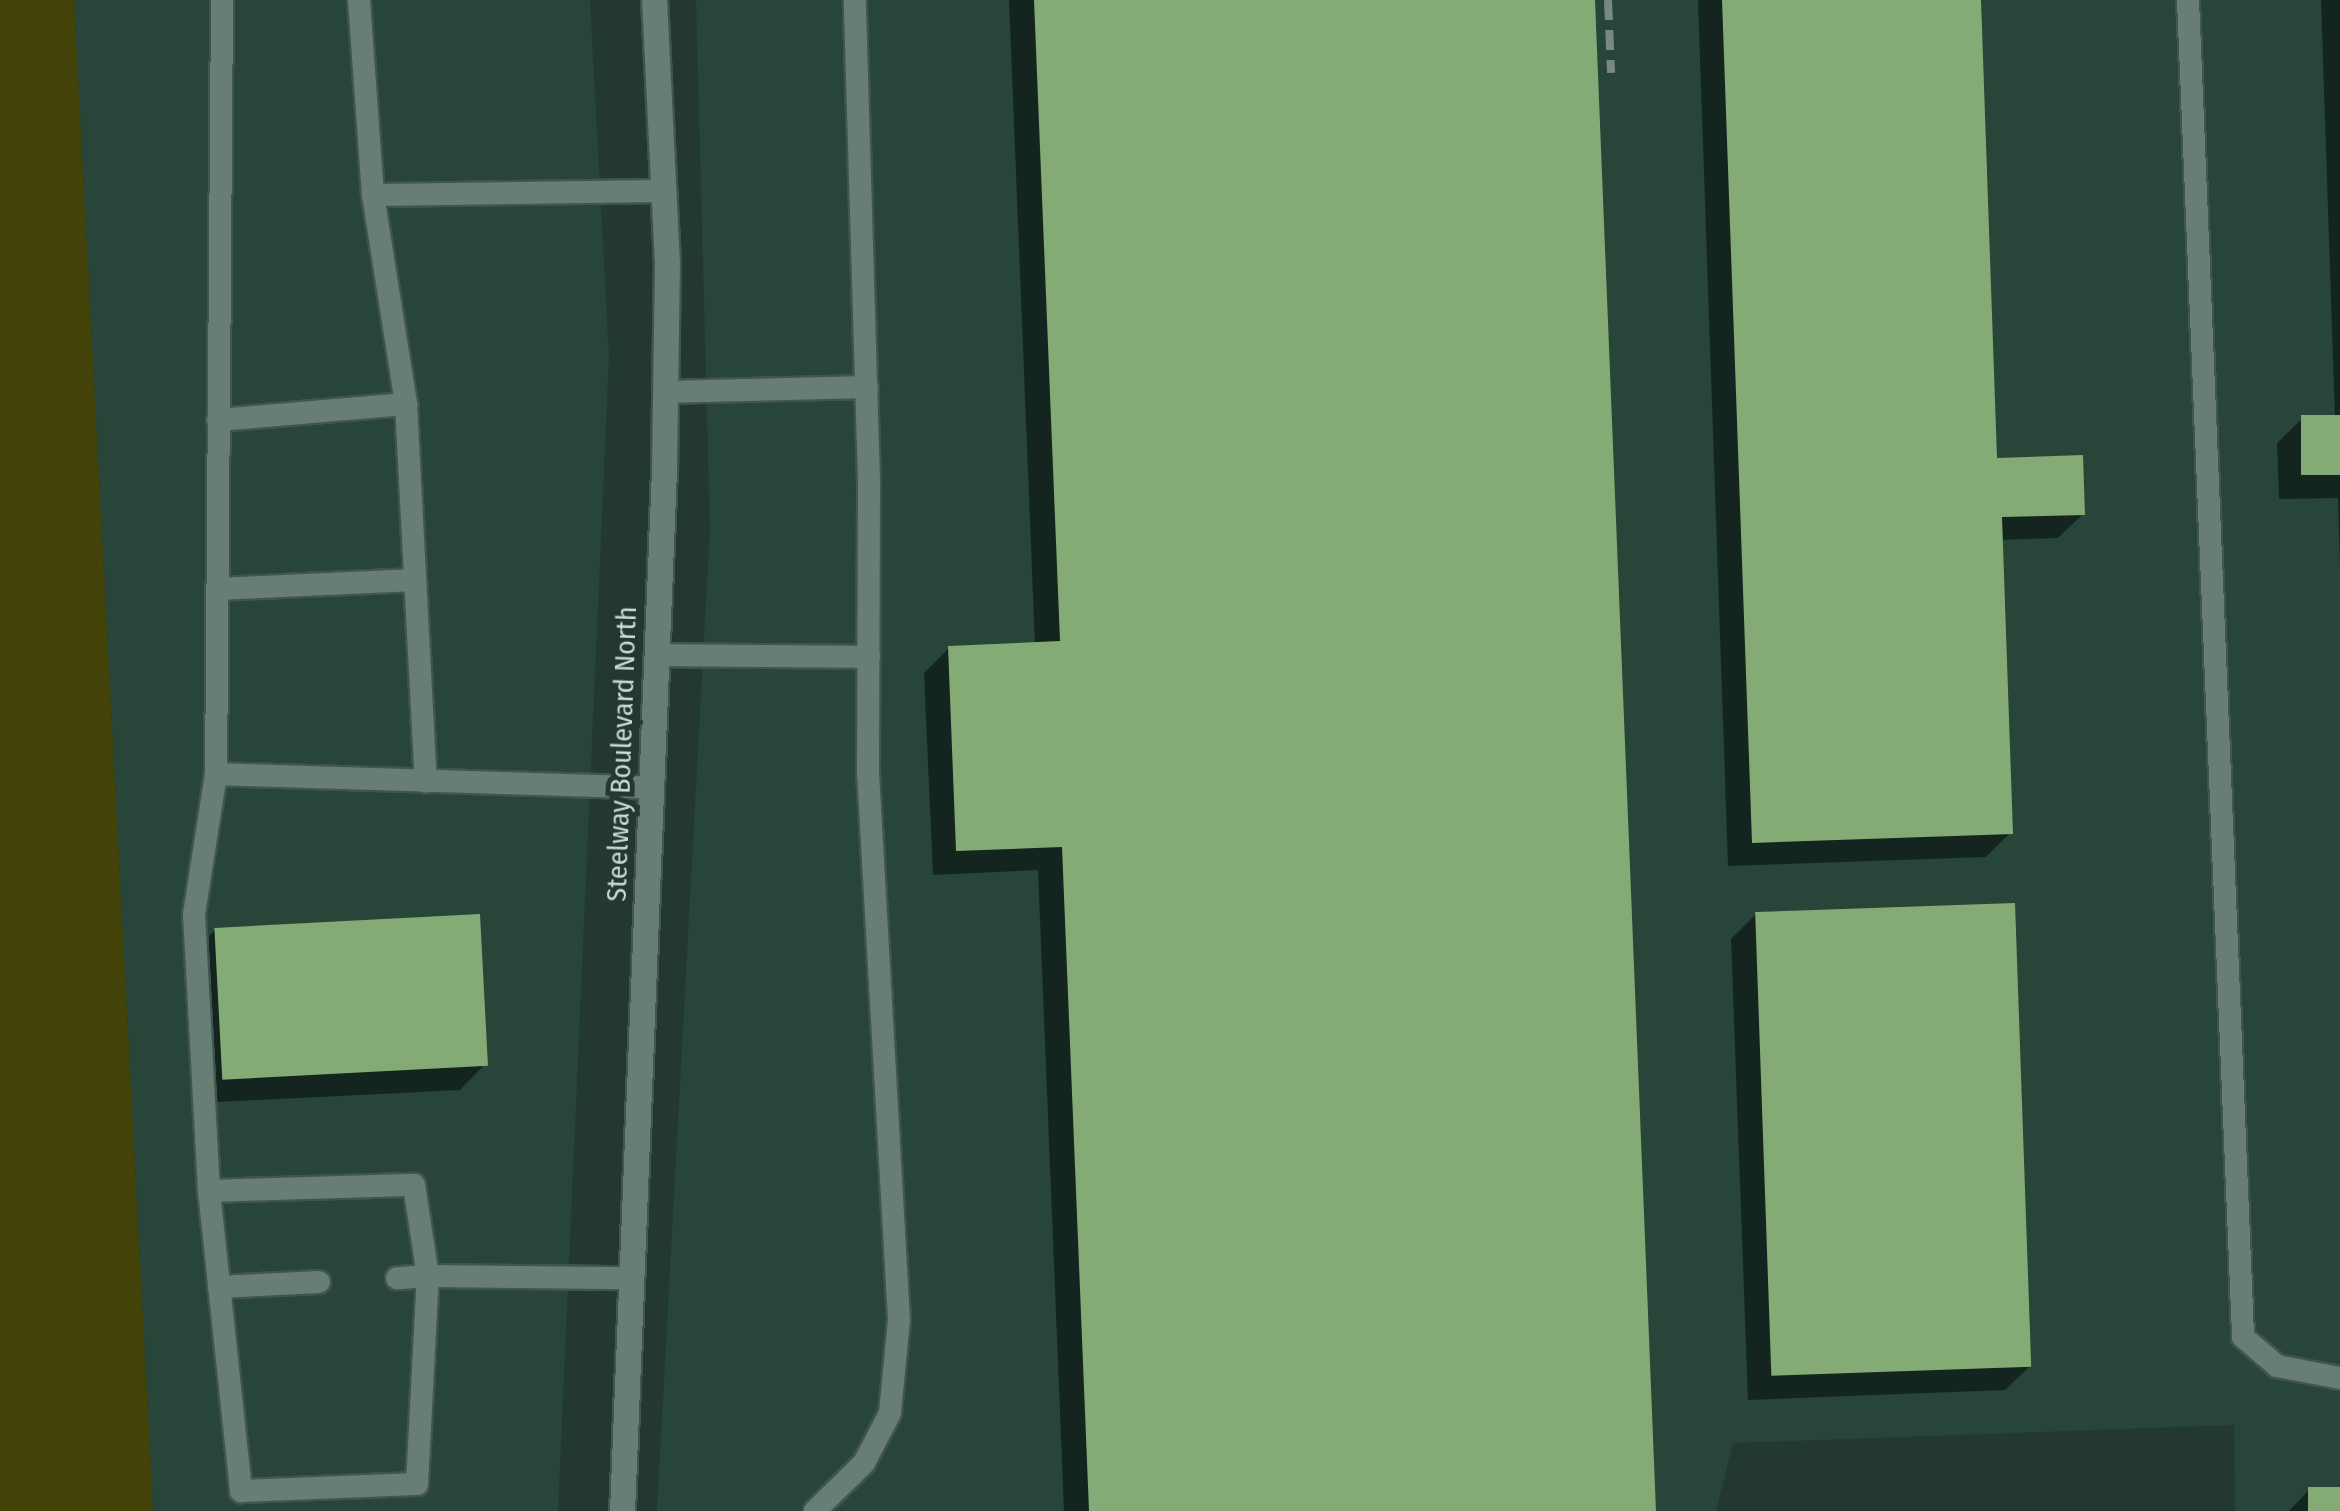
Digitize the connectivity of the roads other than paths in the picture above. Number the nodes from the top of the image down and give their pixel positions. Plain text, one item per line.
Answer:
1 (222, 0) edge
2 (358, 0) edge
3 (654, 0) edge
4 (855, 0) edge
5 (2188, 0) edge
6 (663, 191) junction
7 (374, 195) junction
8 (867, 387) junction
9 (665, 392) junction
10 (406, 404) junction
11 (218, 420) junction
12 (415, 580) junction
13 (218, 590) junction
14 (656, 655) junction
15 (869, 657) junction
16 (216, 774) junction
17 (426, 781) junction
18 (651, 788) junction
19 (210, 1191) junction
20 (428, 1276) junction
21 (398, 1278) dead end
22 (631, 1278) junction
23 (319, 1282) dead end
24 (219, 1287) junction
25 (2340, 1378) edge
26 (622, 1511) edge
27 (815, 1511) edge

1 - 11 lane
2 - 7 lane
3 - 6 street, Steelway Boulevard North
4 - 8 lane
5 - 25 lane
6 - 7 lane
6 - 9 street, Steelway Boulevard North
7 - 10 lane
8 - 9 lane
8 - 15 lane
9 - 14 street, Steelway Boulevard North
10 - 11 lane
10 - 12 lane
11 - 13 lane
12 - 13 lane
12 - 17 lane
13 - 16 lane
14 - 15 lane
14 - 18 street, Steelway Boulevard North
15 - 27 lane
16 - 17 lane
16 - 19 lane
17 - 18 lane
18 - 22 street, Steelway Boulevard North
19 - 20 lane
19 - 24 lane
20 - 21 lane
20 - 22 lane
20 - 24 lane
22 - 26 street, Steelway Boulevard North
23 - 24 lane

